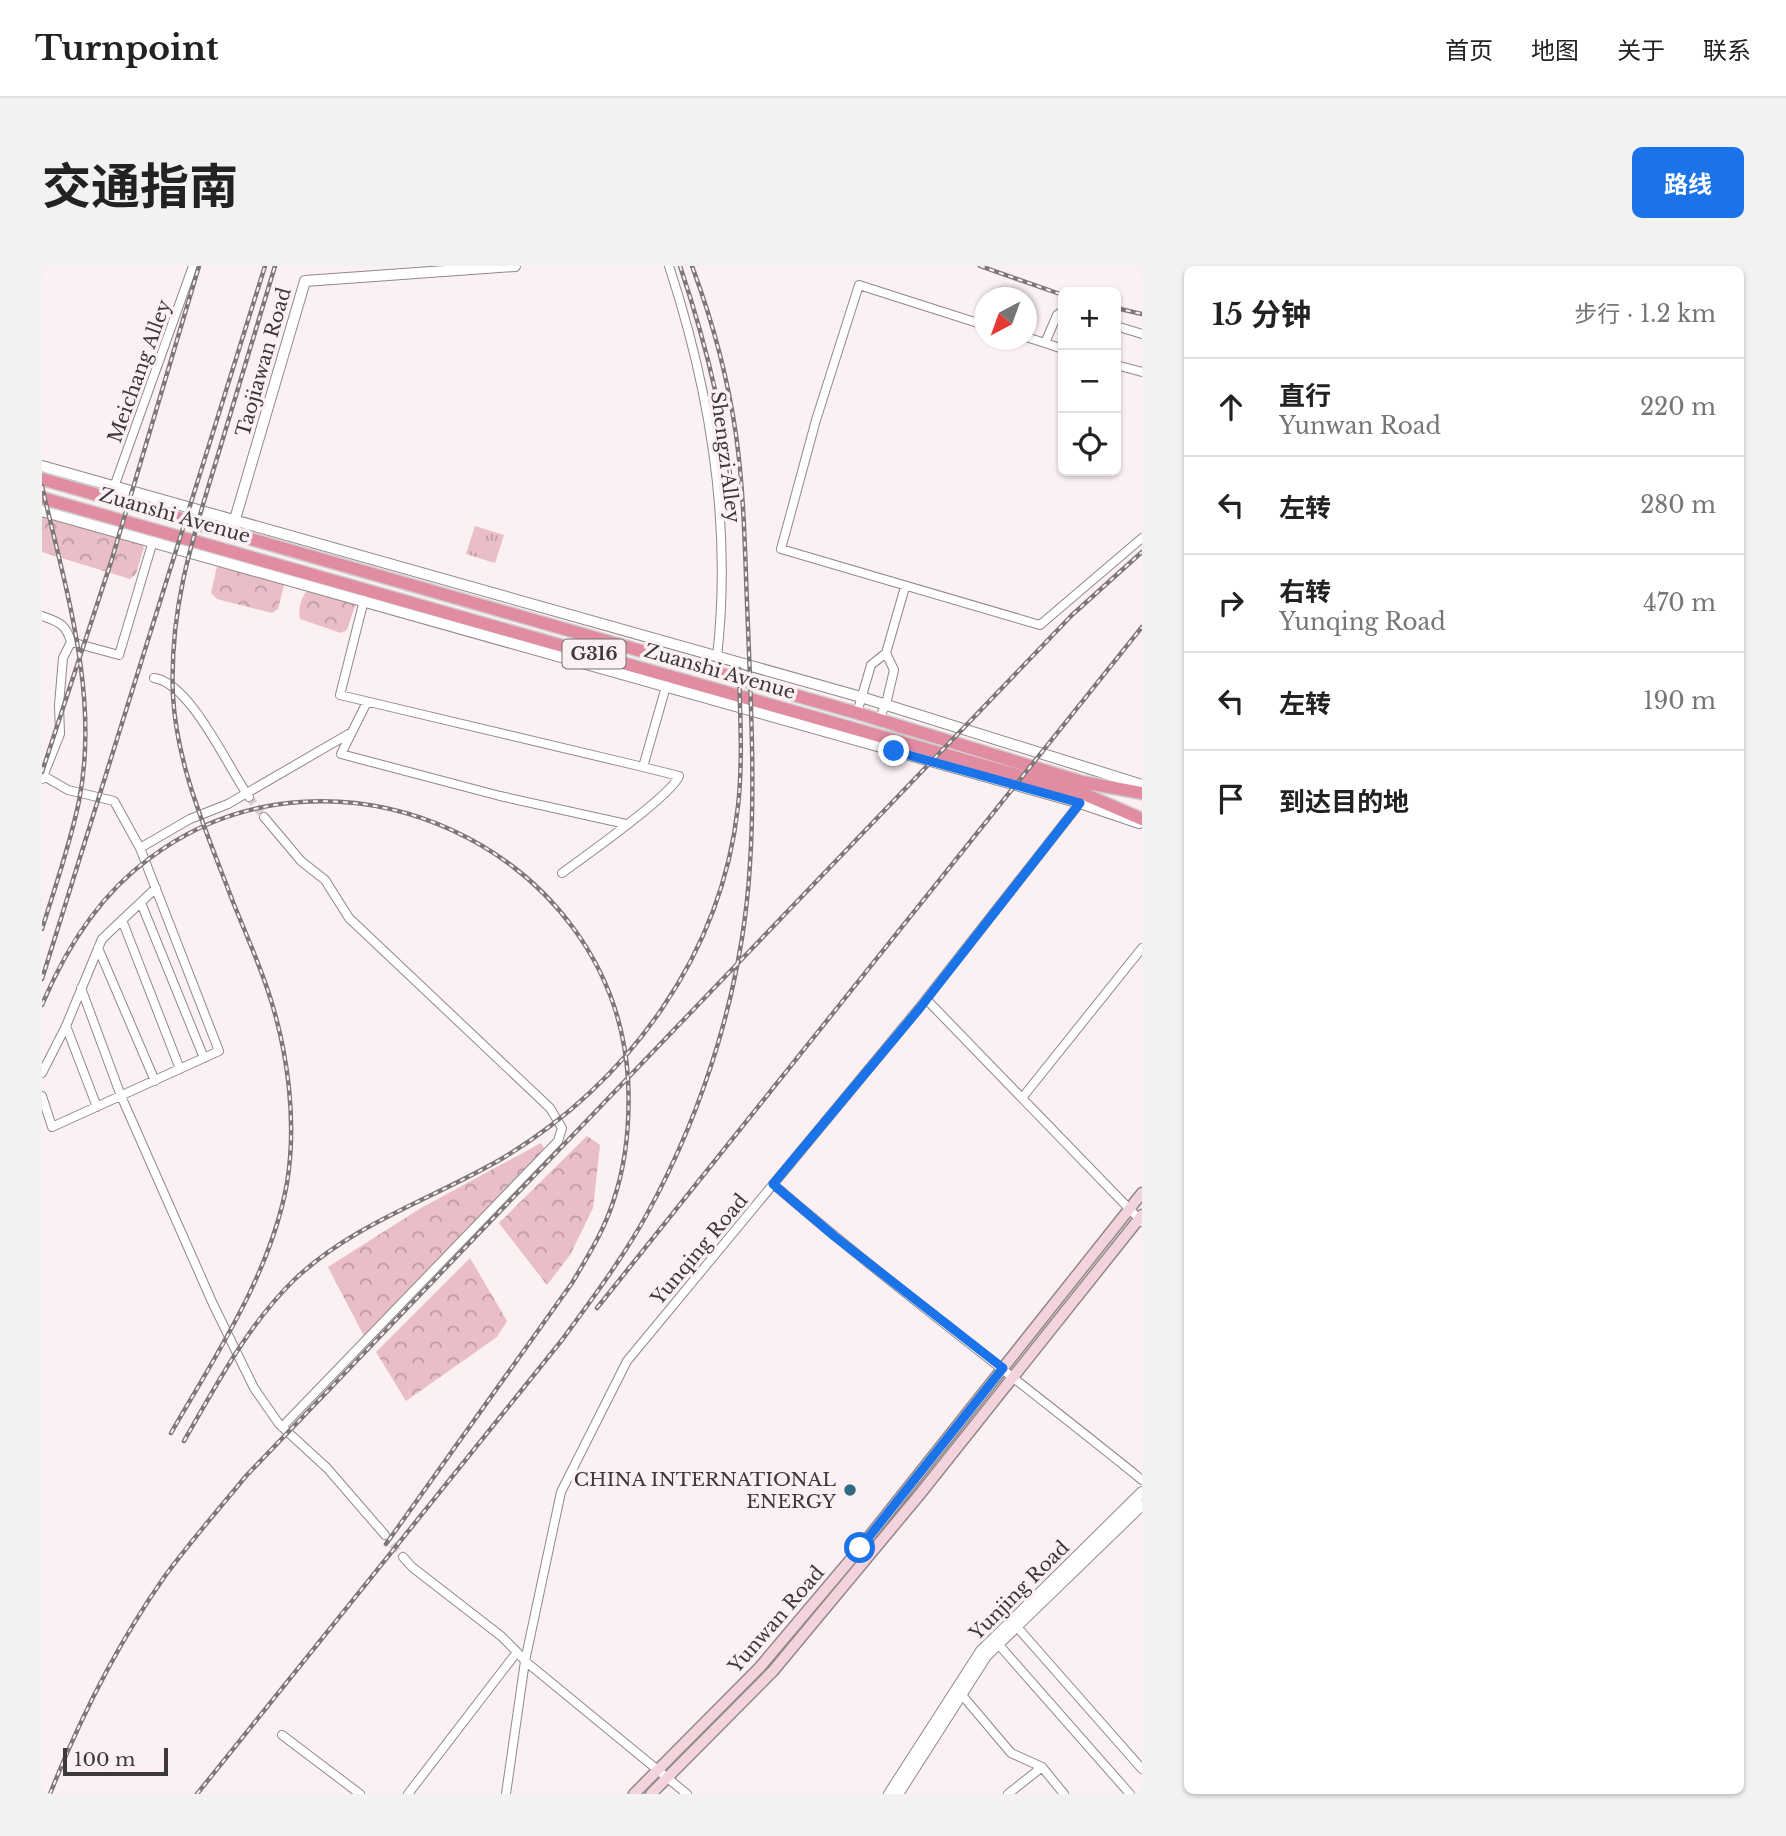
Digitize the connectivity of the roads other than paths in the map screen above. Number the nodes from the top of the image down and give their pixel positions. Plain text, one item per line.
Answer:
1 (192, 266) edge
2 (515, 266) edge
3 (669, 266) edge
4 (1058, 314) edge
5 (974, 322) edge
6 (1121, 328) edge
7 (1142, 334) edge
8 (1037, 340) edge
9 (1045, 343) junction
10 (1058, 347) edge
11 (1121, 366) edge
12 (1142, 372) edge
13 (42, 466) edge
14 (42, 479) edge
15 (114, 487) junction
16 (42, 498) edge
17 (42, 510) edge
18 (233, 527) junction
19 (1142, 538) edge
20 (153, 541) junction
21 (294, 544) junction
22 (905, 587) junction
23 (345, 589) junction
24 (365, 600) junction
25 (42, 615) edge
26 (461, 622) junction
27 (71, 642) junction
28 (886, 653) junction
29 (718, 657) junction
30 (154, 678) dead end
31 (667, 682) junction
32 (861, 697) junction
33 (367, 702) junction
34 (886, 705) junction
35 (857, 713) junction
36 (879, 719) junction
37 (352, 732) junction
38 (1037, 753) junction
39 (643, 767) junction
40 (43, 777) edge
41 (1142, 785) edge
42 (1082, 793) junction
43 (1142, 793) edge
44 (248, 795) junction
45 (1142, 799) edge
46 (1142, 811) edge
47 (264, 817) tunnel mouth
48 (1142, 819) edge
49 (626, 824) junction
50 (1142, 824) edge
51 (140, 848) junction
52 (562, 873) dead end
53 (156, 888) junction
54 (141, 903) junction
55 (122, 920) junction
56 (98, 948) junction
57 (1142, 948) edge
58 (81, 988) junction
59 (926, 999) junction
60 (66, 1026) junction
61 (204, 1058) junction
62 (180, 1069) junction
63 (42, 1073) edge
64 (155, 1080) junction
65 (42, 1096) edge
66 (121, 1096) junction
67 (1023, 1098) junction
68 (97, 1107) junction
69 (773, 1184) junction
70 (1142, 1194) edge
71 (1130, 1209) junction
72 (1141, 1219) edge
73 (1008, 1372) junction
74 (282, 1427) junction
75 (1142, 1480) edge
76 (1142, 1492) edge
77 (1142, 1505) edge
78 (385, 1535) tunnel mouth
79 (403, 1557) tunnel mouth
80 (1017, 1627) junction
81 (999, 1644) junction
82 (517, 1652) junction
83 (525, 1661) junction
84 (962, 1695) junction
85 (282, 1735) dead end
86 (1042, 1767) junction
87 (1142, 1769) edge
88 (662, 1774) junction
89 (360, 1794) edge
90 (408, 1794) edge
91 (506, 1794) edge
92 (634, 1794) edge
93 (651, 1794) edge
94 (687, 1794) edge
95 (889, 1794) edge
96 (898, 1794) edge
97 (1007, 1794) edge
98 (1064, 1794) edge
99 (1130, 1794) edge

1 - 15 street, Meichang Alley
2 - 18 street, Taojiawan Road
3 - 29 street, Shengzi Alley
4 - 9 street
5 - 22 street
6 - 7 street
8 - 9 street
9 - 10 street
11 - 12 street
13 - 15 street
14 - 18 highway, Zuanshi Avenue / G316
15 - 18 street
16 - 23 highway, Zuanshi Avenue / G316
17 - 20 street
18 - 21 highway, Zuanshi Avenue / G316
19 - 22 street
20 - 23 street
20 - 27 street
21 - 29 street
21 - 35 highway, Zuanshi Avenue / G316
22 - 28 street
23 - 24 street
23 - 26 highway, Zuanshi Avenue / G316
24 - 26 street
24 - 33 street
25 - 27 street
26 - 31 highway, Zuanshi Avenue / G316
27 - 40 street
28 - 32 street
28 - 34 street
29 - 32 street
30 - 44 street
31 - 39 street
31 - 42 highway, Zuanshi Avenue / G316
31 - 42 street
32 - 34 street
32 - 35 street
33 - 37 street
33 - 39 street
34 - 36 street
34 - 38 street
35 - 36 highway, Zuanshi Avenue / G316
36 - 42 highway, Zuanshi Avenue / G316
37 - 44 street
37 - 49 street
38 - 41 street
38 - 42 street
39 - 49 street
40 - 51 street
42 - 43 highway, Zuanshi Avenue / G316
42 - 45 highway
42 - 46 highway
42 - 48 highway, Zuanshi Avenue / G316
42 - 50 street
42 - 59 street, Yunqing Road
44 - 51 street
47 - 74 street
49 - 52 street
51 - 53 street
53 - 54 street
53 - 61 street
54 - 55 street
54 - 61 street
55 - 56 street
55 - 62 street
56 - 58 street
56 - 64 street
57 - 67 street
58 - 60 street
58 - 66 street
59 - 67 street
59 - 69 street, Yunqing Road
60 - 63 street
60 - 68 street
61 - 62 street
62 - 64 street
64 - 66 street
65 - 68 street
66 - 68 street
66 - 74 street
67 - 71 street
69 - 73 street
69 - 83 street, Yunqing Road
70 - 71 main road, Yunwan Road
71 - 72 street
71 - 73 main road, Yunwan Road
72 - 73 main road, Yunwan Road
73 - 75 street
73 - 88 main road, Yunwan Road
74 - 78 street
76 - 95 street, Yunjing Road
77 - 80 street, Yunjing Road
79 - 82 street
80 - 81 street, Yunjing Road
80 - 87 street
81 - 84 street, Yunjing Road
81 - 99 street
82 - 83 street
82 - 90 street
83 - 88 street
83 - 91 street, Yunqing Road
84 - 86 street
84 - 96 street, Yunjing Road
85 - 89 street
86 - 97 street
86 - 98 street
88 - 92 main road, Yunwan Road
88 - 93 main road, Yunwan Road
88 - 94 street

